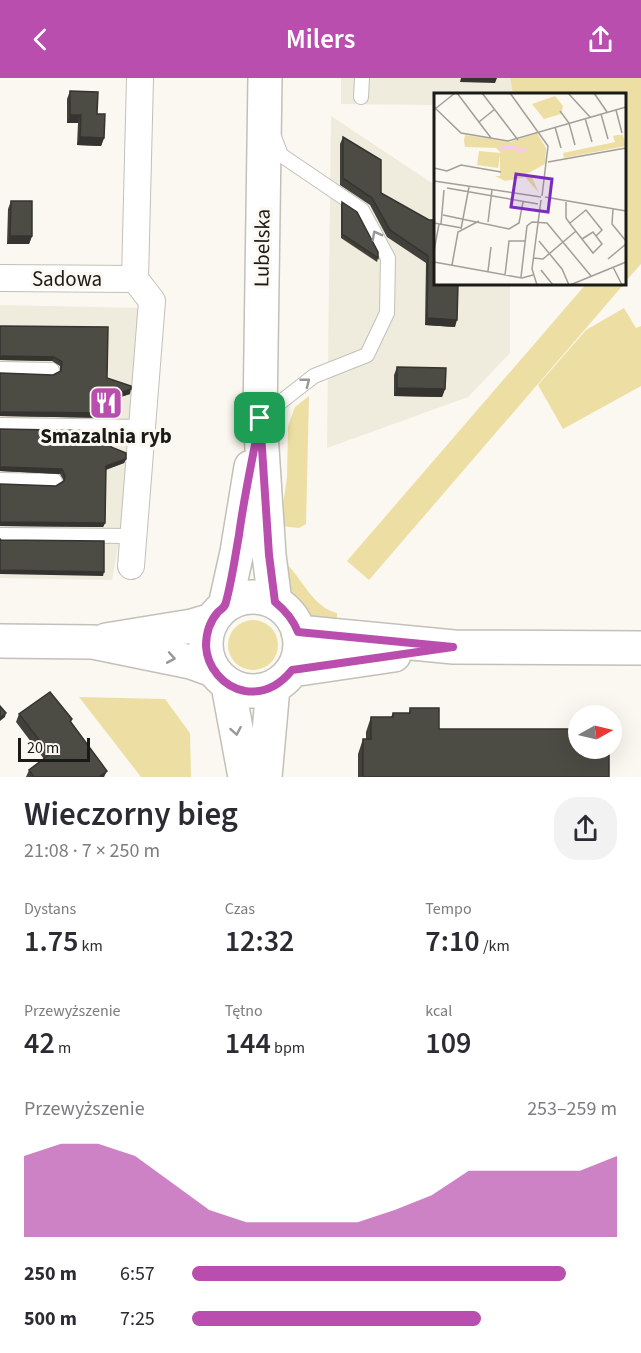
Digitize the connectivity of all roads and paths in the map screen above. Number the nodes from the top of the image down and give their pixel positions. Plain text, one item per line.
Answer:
1 (140, 78) edge
2 (265, 78) edge
3 (362, 78) edge
4 (361, 97) dead end
5 (264, 113) junction
6 (0, 278) edge
7 (135, 279) junction
8 (0, 369) edge
9 (52, 370) dead end
10 (260, 418) junction
11 (0, 425) edge
12 (143, 426) junction
13 (0, 480) edge
14 (54, 481) dead end
15 (0, 535) edge
16 (134, 536) junction
17 (131, 566) dead end
18 (275, 602) junction
19 (219, 613) junction
20 (298, 632) junction
21 (0, 641) edge
22 (93, 642) junction
23 (453, 647) junction
24 (641, 648) edge
25 (221, 677) junction
26 (283, 679) junction
27 (245, 777) edge
28 (265, 777) edge

1 - 7 street
2 - 5 main road, Lubelska
3 - 4 lane
5 - 10 main road, Lubelska
10 -> 5 lane
6 - 7 street, Sadowa
7 - 12 street
8 - 9 lane
10 - 18 main road, Lubelska
10 - 19 main road, Lubelska
11 - 12 lane
12 - 16 street
13 - 14 lane
15 - 16 lane
16 - 17 street
18 - 19 main road
18 - 20 main road
19 - 22 main road
19 - 25 main road
20 - 23 main road
20 - 26 main road
21 - 22 main road
22 -> 25 main road
23 - 24 main road
23 - 26 main road
25 - 26 main road
25 -> 27 main road
26 - 28 main road

